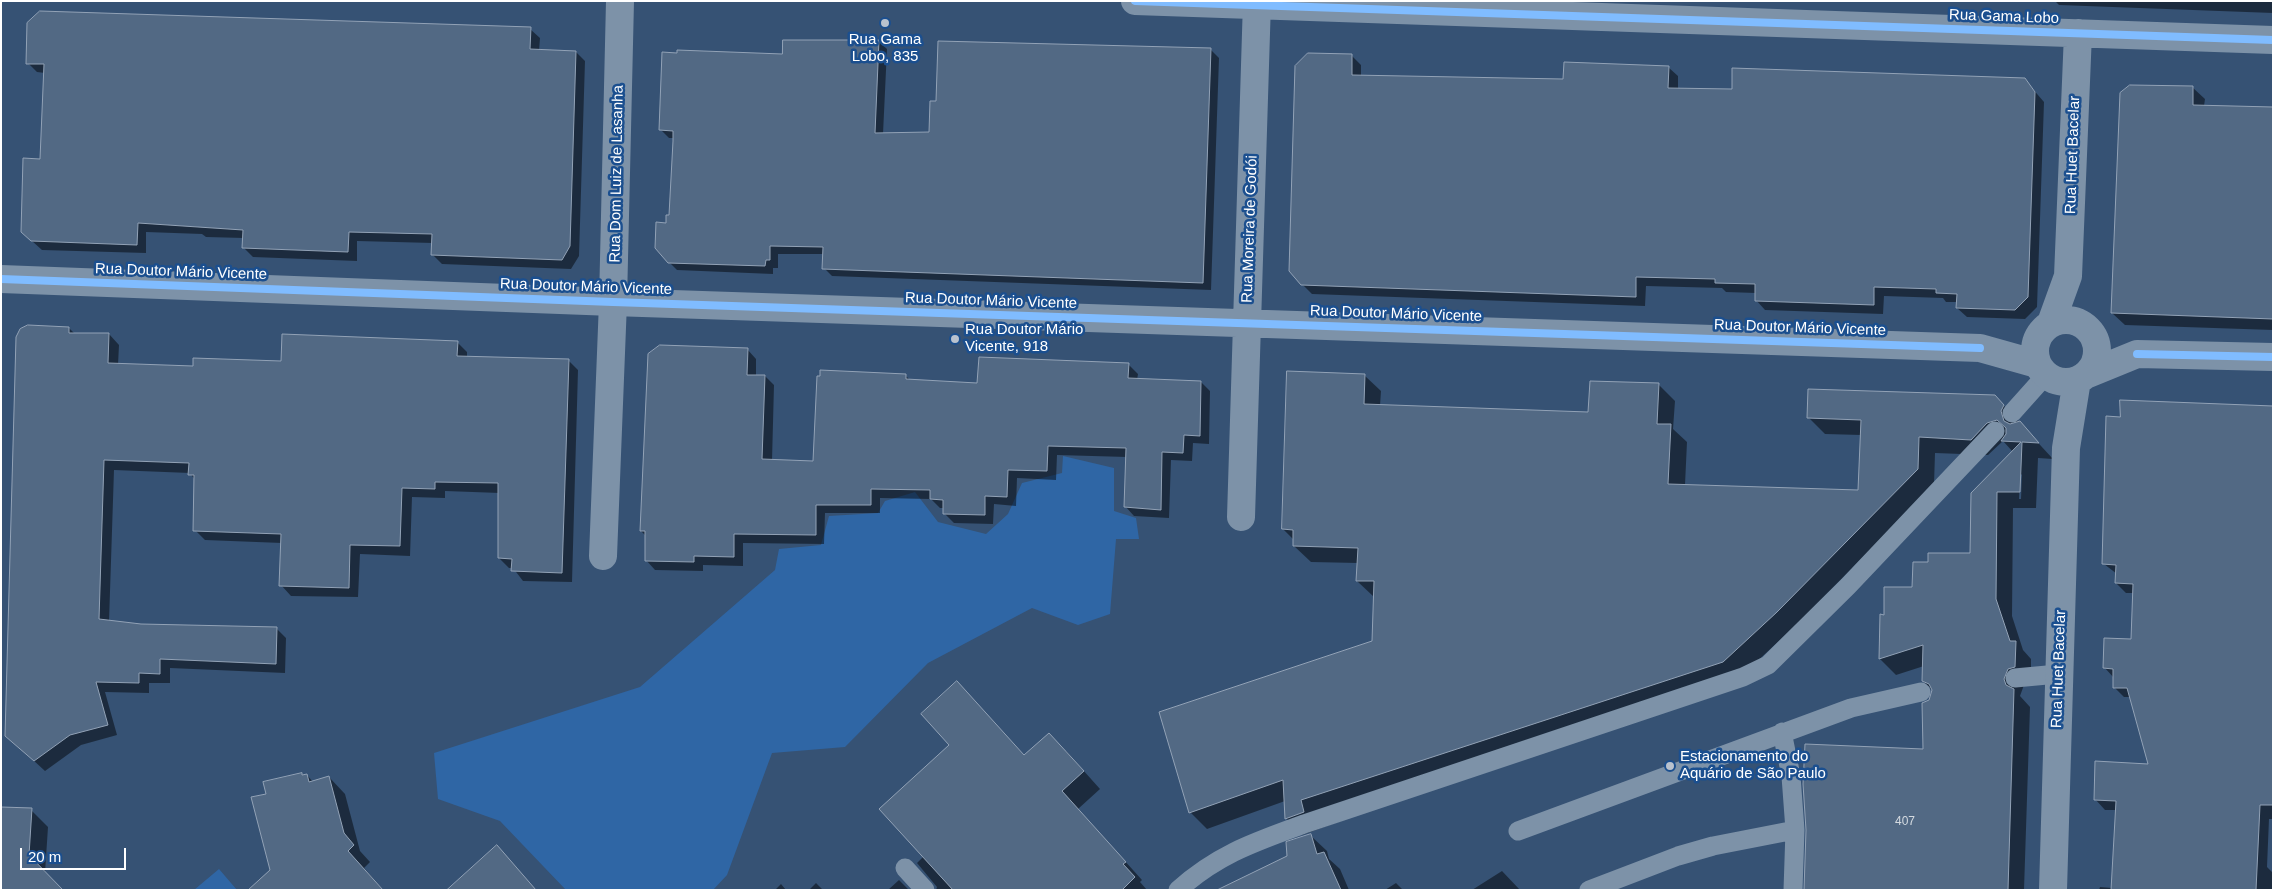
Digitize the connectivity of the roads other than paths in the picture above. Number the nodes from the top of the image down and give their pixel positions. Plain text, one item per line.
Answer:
1 (620, 1) edge
2 (1135, 1) edge
3 (1257, 3) edge
4 (2078, 33) junction
5 (2273, 40) edge
6 (2068, 276) junction
7 (1, 279) edge
8 (613, 302) junction
9 (1247, 323) junction
10 (2084, 326) junction
11 (2045, 329) junction
12 (1980, 348) junction
13 (2137, 354) junction
14 (2273, 357) edge
15 (2060, 375) junction
16 (2012, 413) dead end
17 (1995, 430) dead end
18 (1241, 517) dead end
19 (604, 556) dead end
20 (2058, 674) junction
21 (2015, 678) dead end
22 (1922, 692) dead end
23 (1782, 732) junction
24 (1518, 830) dead end
25 (1795, 830) junction
26 (905, 868) dead end
27 (925, 890) edge
28 (1178, 890) edge
29 (1589, 890) edge
30 (1793, 890) edge
31 (2053, 890) edge

1 - 8 street, Rua Dom Luiz de Lasanha
2 - 3 street, Rua Gama Lobo
3 - 4 street, Rua Gama Lobo
3 - 9 street, Rua Moreira de Godói
4 - 5 street, Rua Gama Lobo
4 - 6 street, Rua Huet Bacelar
6 - 10 street, Rua Huet Bacelar
6 - 11 street, Rua Huet Bacelar
7 - 8 street, Rua Doutor Mário Vicente
8 - 9 street, Rua Doutor Mário Vicente
8 - 19 street, Rua Dom Luiz de Lasanha
9 - 12 street, Rua Doutor Mário Vicente
9 - 18 street, Rua Moreira de Godói
10 - 11 street
10 - 13 street
10 - 15 street
11 - 12 street, Rua Doutor Mário Vicente
11 - 15 street
12 - 15 street, Rua Doutor Mário Vicente
13 - 14 street
13 - 15 street
15 - 16 lane
15 - 20 street, Rua Huet Bacelar
17 - 28 lane
20 - 21 lane
20 - 31 street, Rua Huet Bacelar
22 - 23 lane
23 - 24 lane
23 - 25 lane
25 - 29 lane
25 - 30 lane
26 - 27 lane

